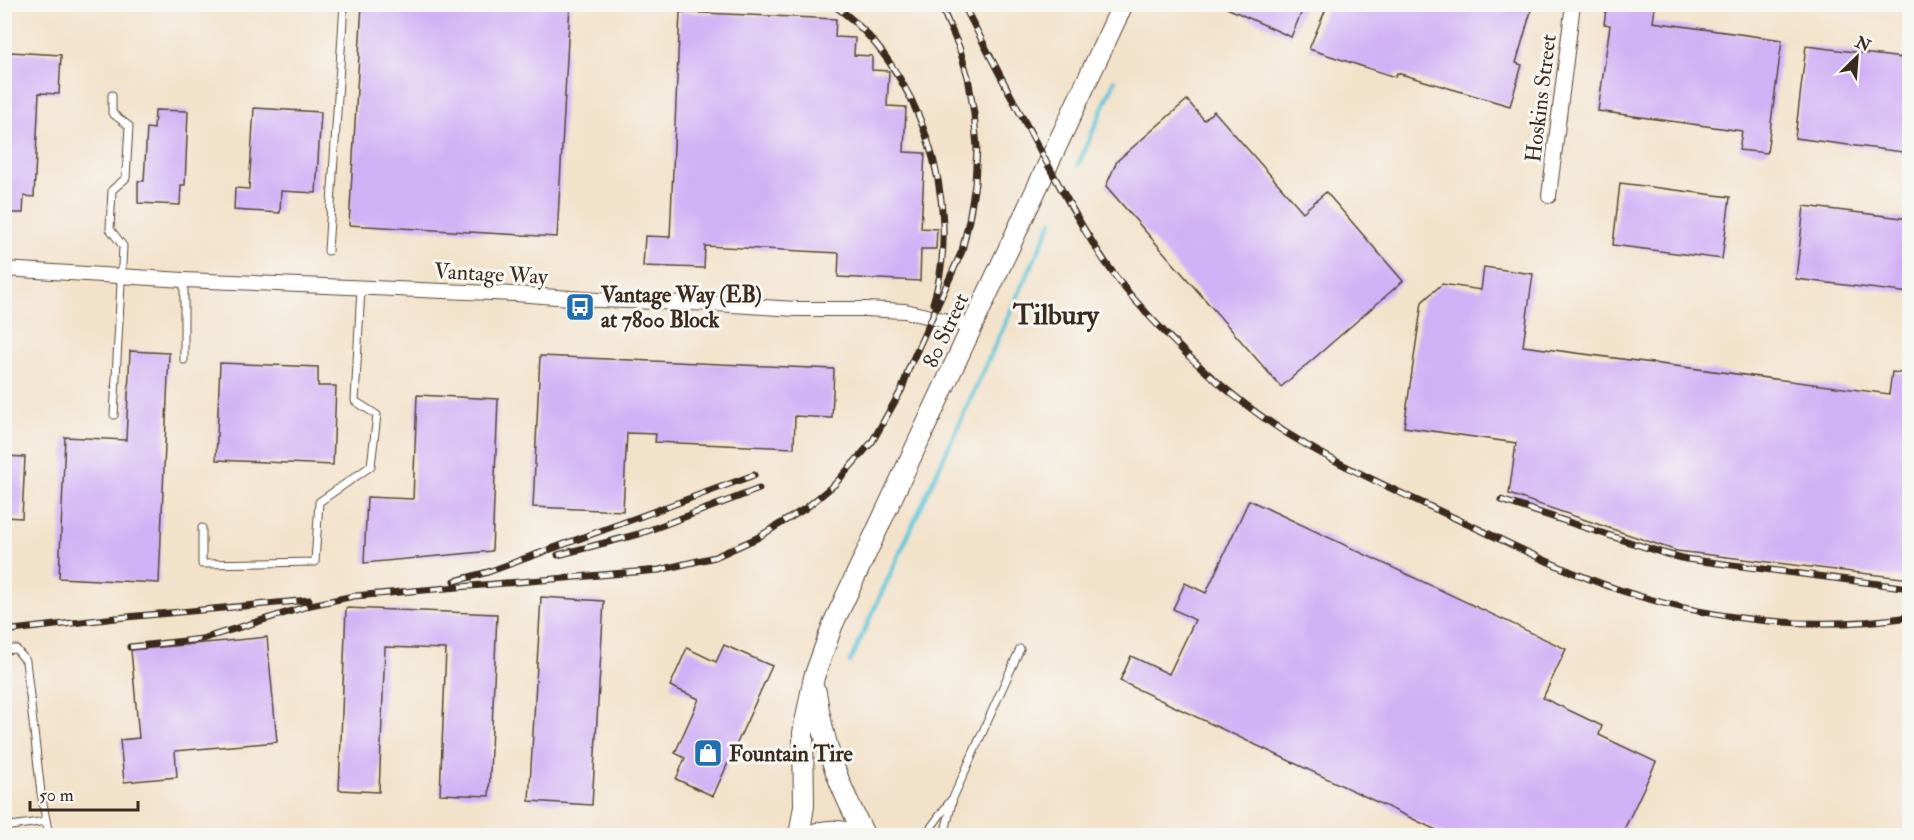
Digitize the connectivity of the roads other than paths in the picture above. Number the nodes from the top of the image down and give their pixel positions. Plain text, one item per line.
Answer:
1 (344, 4) edge
2 (1123, 4) edge
3 (1573, 4) edge
4 (112, 95) dead end
5 (1549, 196) dead end
6 (328, 251) dead end
7 (4, 269) edge
8 (122, 276) junction
9 (184, 280) junction
10 (361, 288) junction
11 (973, 327) junction
12 (184, 360) dead end
13 (114, 415) dead end
14 (202, 528) dead end
15 (1020, 649) dead end
16 (4, 650) edge
17 (814, 677) junction
18 (953, 798) junction
19 (46, 821) junction
20 (4, 827) edge
21 (49, 836) edge
22 (800, 836) edge
23 (808, 836) edge
24 (859, 836) edge
25 (865, 836) edge
26 (917, 836) edge
27 (944, 836) edge

1 - 6 lane
2 - 11 street, 80 Street
3 - 5 street, Hoskins Street
4 - 8 lane
7 - 8 street, Vantage Way
8 - 9 street, Vantage Way
8 - 13 lane
9 - 10 street, Vantage Way
9 - 12 lane
10 - 11 street, Vantage Way
10 - 14 lane
11 - 17 street, 80 Street
15 - 18 lane
16 - 19 lane
17 - 22 street, 80 Street
17 - 25 street, 80 Street
18 - 26 lane
18 - 27 lane
19 - 20 lane
19 - 21 lane
23 - 24 street

